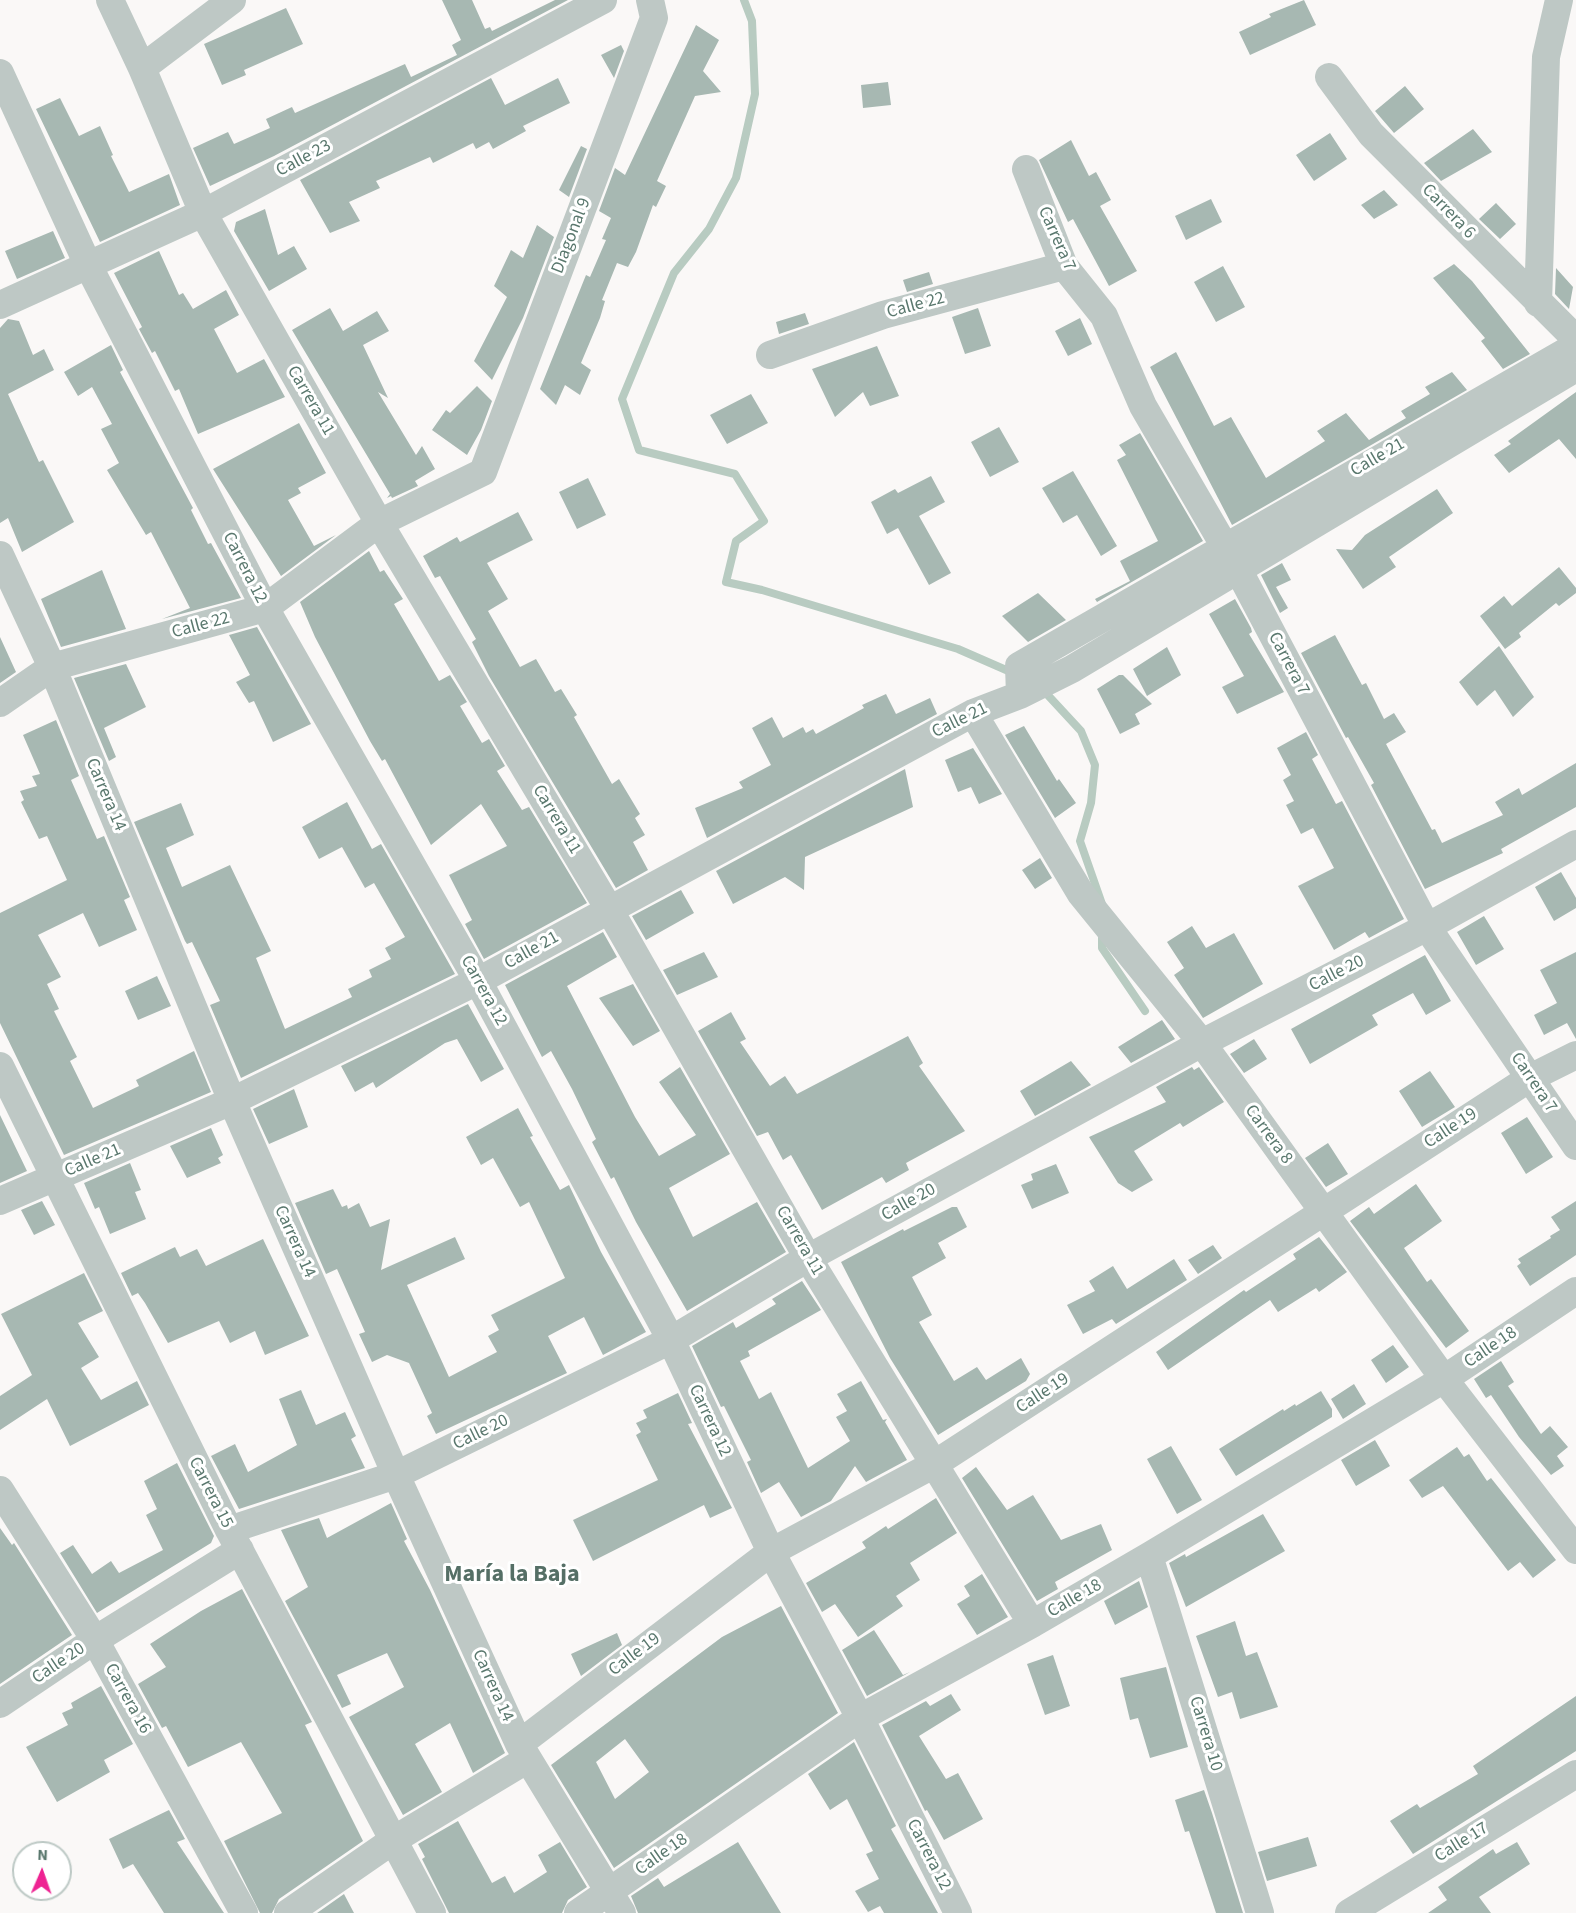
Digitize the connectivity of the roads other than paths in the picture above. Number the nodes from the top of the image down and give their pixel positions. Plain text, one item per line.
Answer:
1 (110, 0) edge
2 (232, 0) edge
3 (603, 0) edge
4 (650, 0) edge
5 (1559, 0) edge
6 (142, 68) junction
7 (0, 73) edge
8 (1329, 77) dead end
9 (1026, 169) dead end
10 (203, 213) junction
11 (88, 265) junction
12 (1064, 266) junction
13 (1538, 303) junction
14 (0, 305) edge
15 (1576, 339) edge
16 (770, 356) dead end
17 (1574, 358) edge
18 (483, 472) joint
19 (379, 523) junction
20 (1225, 545) junction
21 (0, 555) edge
22 (1239, 571) junction
23 (266, 608) junction
24 (52, 667) junction
25 (1020, 695) junction
26 (0, 703) edge
27 (973, 712) junction
28 (1576, 844) edge
29 (609, 909) junction
30 (1427, 927) junction
31 (478, 981) junction
32 (1202, 1043) junction
33 (1576, 1055) edge
34 (0, 1066) edge
35 (1530, 1078) junction
36 (232, 1101) junction
37 (1576, 1146) edge
38 (53, 1178) junction
39 (0, 1201) edge
40 (1322, 1212) junction
41 (808, 1258) junction
42 (1576, 1291) edge
43 (671, 1340) junction
44 (1444, 1379) junction
45 (933, 1465) junction
46 (396, 1474) junction
47 (0, 1490) edge
48 (234, 1540) junction
49 (1576, 1550) edge
50 (771, 1552) junction
51 (1149, 1556) junction
52 (1032, 1624) junction
53 (95, 1640) junction
54 (0, 1704) edge
55 (860, 1718) junction
56 (523, 1751) junction
57 (1576, 1774) edge
58 (395, 1839) junction
59 (616, 1902) edge
60 (244, 1913) edge
61 (288, 1913) edge
62 (432, 1913) edge
63 (578, 1913) edge
64 (958, 1913) edge
65 (1260, 1913) edge
66 (1349, 1913) edge

1 - 6 street, Carrera 11
2 - 6 street
3 - 10 street, Calle 23
4 - 18 street, Diagonal 9
5 - 13 street
6 - 10 street, Carrera 11
7 - 11 street, Carrera 12
8 - 13 street, Carrera 6
9 - 12 street, Carrera 7
10 - 11 street, Calle 23
10 - 19 street, Carrera 11
11 - 14 street, Calle 23
11 - 23 street, Carrera 12
12 - 16 street, Calle 22
12 - 20 street, Carrera 7
13 - 15 street, Carrera 6
17 - 20 street, Calle 21
17 - 22 street, Calle 21
18 - 19 street, Calle 22
19 - 23 street, Calle 22
19 - 29 street, Carrera 11
20 - 22 street, Carrera 7
20 - 25 street, Calle 21
21 - 24 street, Carrera 14
22 - 25 street, Calle 21
22 - 30 street, Carrera 7
23 - 24 street, Calle 22
23 - 31 street, Carrera 12
24 - 26 street, Calle 22
24 - 36 street, Carrera 14
25 - 27 street, Calle 21
27 - 29 street, Calle 21
27 - 32 street, Carrera 8
28 - 30 street, Calle 20
29 - 31 street, Calle 21
29 - 41 street, Carrera 11
30 - 32 street, Calle 20
30 - 35 street, Carrera 7
31 - 36 street, Calle 21
31 - 43 street, Carrera 12
32 - 40 street, Carrera 8
32 - 41 street, Calle 20
33 - 35 street, Calle 19
34 - 38 street, Carrera 15
35 - 37 street, Carrera 7
35 - 40 street, Calle 19
36 - 38 street, Calle 21
36 - 46 street, Carrera 14
38 - 39 street, Calle 21
38 - 48 street, Carrera 15
40 - 44 street, Carrera 8
40 - 45 street, Calle 19
41 - 43 street, Calle 20
41 - 45 street, Carrera 11
42 - 44 street, Calle 18
43 - 46 street, Calle 20
43 - 50 street, Carrera 12
44 - 49 street, Carrera 8
44 - 51 street, Calle 18
45 - 50 street, Calle 19
45 - 52 street, Carrera 11
46 - 48 street, Calle 20
46 - 56 street, Carrera 14
47 - 53 street, Carrera 16
48 - 53 street, Calle 20
48 - 58 street, Carrera 15
50 - 55 street, Carrera 12
50 - 56 street, Calle 19
51 - 52 street, Calle 18
51 - 65 street, Carrera 10
52 - 55 street, Calle 18
53 - 54 street, Calle 20
53 - 60 street, Carrera 16
55 - 59 street, Calle 18
55 - 64 street, Carrera 12
56 - 58 street, Calle 19
56 - 59 street, Carrera 14
57 - 66 street, Calle 17
58 - 61 street, Calle 19
58 - 62 street, Carrera 15
59 - 63 street, Calle 18

